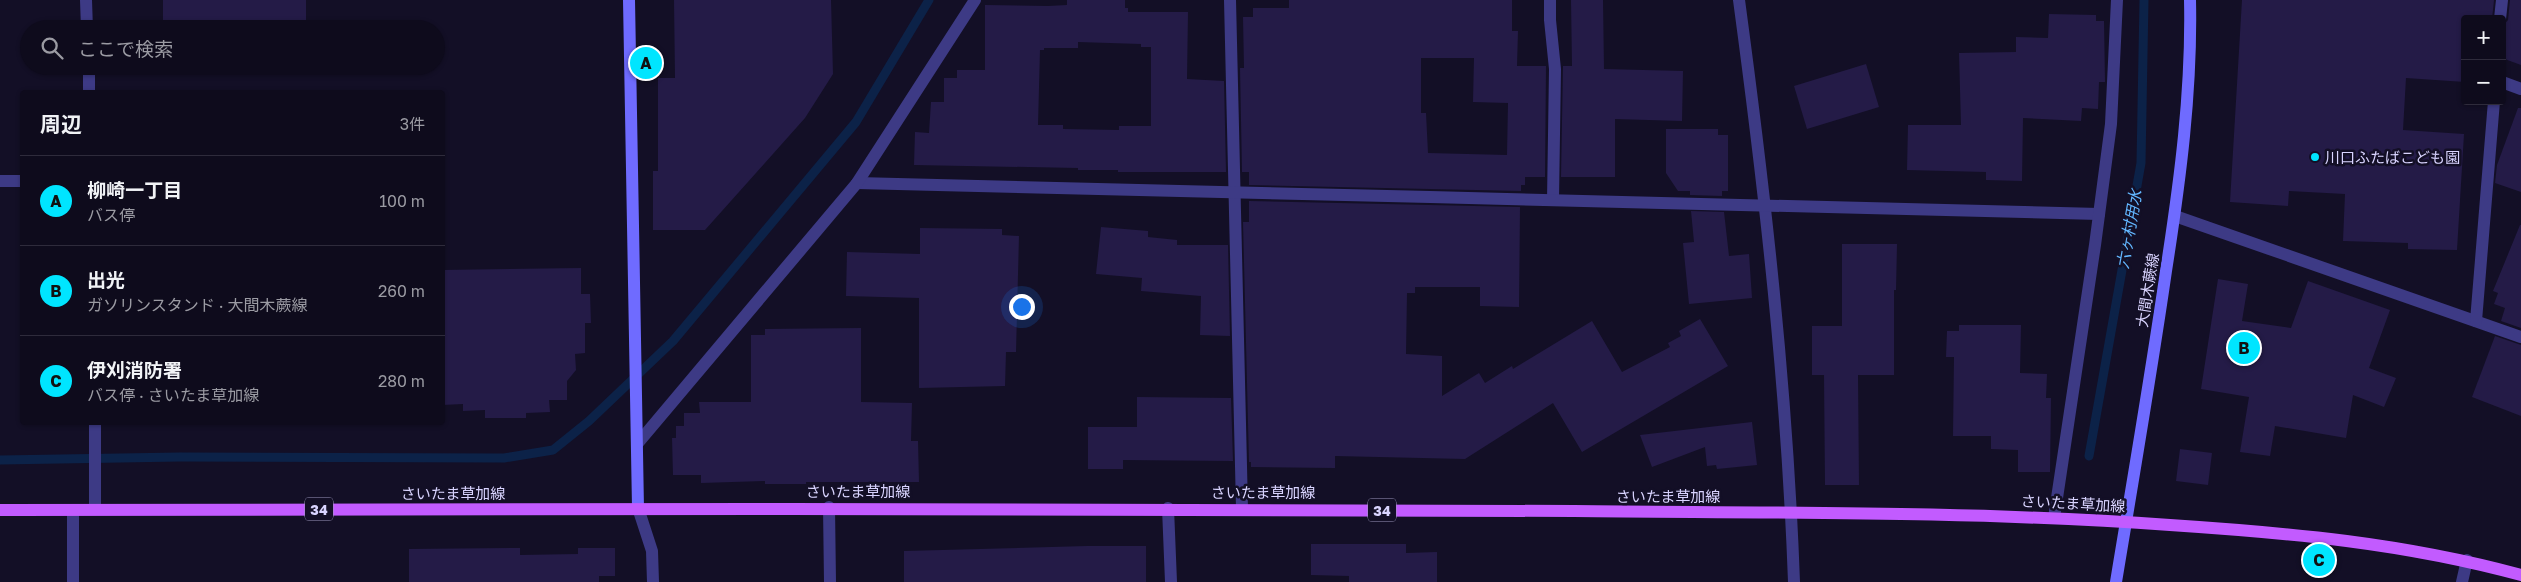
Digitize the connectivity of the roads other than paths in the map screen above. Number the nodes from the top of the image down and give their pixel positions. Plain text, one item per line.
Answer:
1 (86, 0) edge
2 (629, 0) edge
3 (975, 0) edge
4 (1230, 0) edge
5 (1550, 0) edge
6 (1739, 0) edge
7 (2116, 0) edge
8 (2190, 0) edge
9 (2502, 0) edge
10 (2500, 15) edge
11 (87, 20) edge
12 (89, 75) edge
13 (2506, 83) edge
14 (2521, 89) edge
15 (90, 90) edge
16 (2494, 105) edge
17 (0, 181) edge
18 (20, 181) edge
19 (858, 183) junction
20 (1233, 194) junction
21 (1553, 200) junction
22 (1766, 204) junction
23 (2099, 214) junction
24 (2174, 216) junction
25 (2476, 321) junction
26 (2521, 337) edge
27 (95, 425) edge
28 (638, 443) junction
29 (829, 507) junction
30 (638, 508) junction
31 (1168, 508) junction
32 (1242, 508) junction
33 (95, 509) junction
34 (0, 510) edge
35 (72, 510) junction
36 (1792, 513) junction
37 (2054, 518) junction
38 (2126, 522) junction
39 (2467, 560) junction
40 (2521, 575) edge
41 (74, 582) edge
42 (653, 582) edge
43 (830, 582) edge
44 (1171, 582) edge
45 (1794, 582) edge
46 (2116, 582) edge
47 (2462, 582) edge

1 - 11 street
2 - 28 main road
3 - 19 street
4 - 20 street
5 - 21 street
6 - 22 street
7 - 23 street
8 - 24 main road, 大間木蕨線
9 - 10 street
12 - 15 street
13 - 14 street
16 - 25 street
17 - 18 street
19 - 20 street
19 - 28 street
20 - 21 street
20 - 32 street
21 - 22 street
22 - 23 street
22 - 36 street
23 - 37 street
24 - 25 street
24 - 38 main road, 大間木蕨線
25 - 26 street
27 - 33 street
28 - 30 main road
29 - 30 main road, さいたま草加線 / 34
29 - 31 main road, さいたま草加線 / 34
29 - 43 street
30 - 33 main road, さいたま草加線 / 34
30 - 42 street
31 - 32 main road, さいたま草加線 / 34
31 - 44 street
32 - 36 main road, さいたま草加線 / 34
33 - 35 main road, さいたま草加線 / 34
34 - 35 main road, さいたま草加線 / 34
35 - 41 street
36 - 37 main road, さいたま草加線 / 34
36 - 45 street
37 - 38 main road, さいたま草加線 / 34
38 - 39 main road, さいたま草加線 / 34
38 - 46 main road, 大間木蕨線
39 - 40 main road, さいたま草加線 / 34
39 - 47 street

